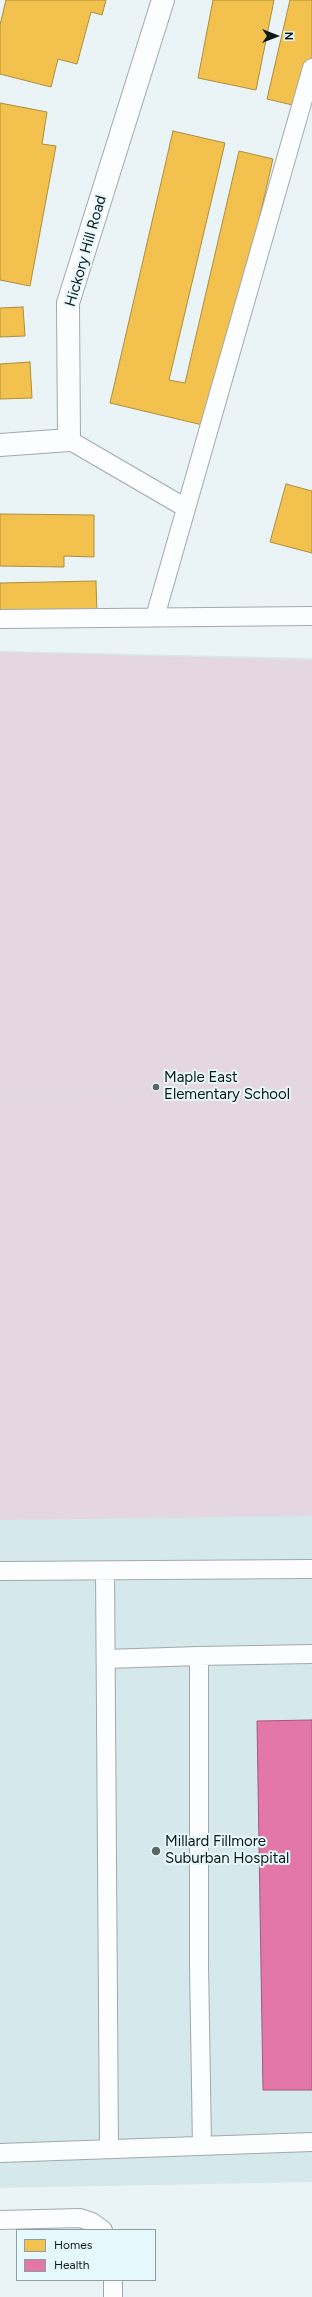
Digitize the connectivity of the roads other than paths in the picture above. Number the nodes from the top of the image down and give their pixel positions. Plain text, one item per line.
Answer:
1 (163, 0) edge
2 (312, 68) edge
3 (70, 440) junction
4 (0, 445) edge
5 (186, 508) junction
6 (312, 616) edge
7 (155, 618) junction
8 (0, 619) edge
9 (312, 1569) edge
10 (0, 1571) edge
11 (105, 1571) junction
12 (312, 1654) edge
13 (199, 1656) junction
14 (106, 1659) junction
15 (312, 2142) edge
16 (202, 2146) junction
17 (109, 2149) junction
18 (0, 2153) edge
19 (0, 2220) edge
20 (102, 2229) edge
21 (113, 2281) edge
22 (114, 2297) edge

1 - 3 street, Hickory Hill Road
2 - 5 lane
3 - 4 street
3 - 5 lane
5 - 7 lane
6 - 7 lane
7 - 8 lane
9 - 11 lane
10 - 11 lane
11 - 14 lane
12 - 13 lane
13 - 14 lane
13 - 16 lane
14 - 17 lane
15 - 16 lane
16 - 17 lane
17 - 18 lane
19 - 20 lane
21 - 22 lane

